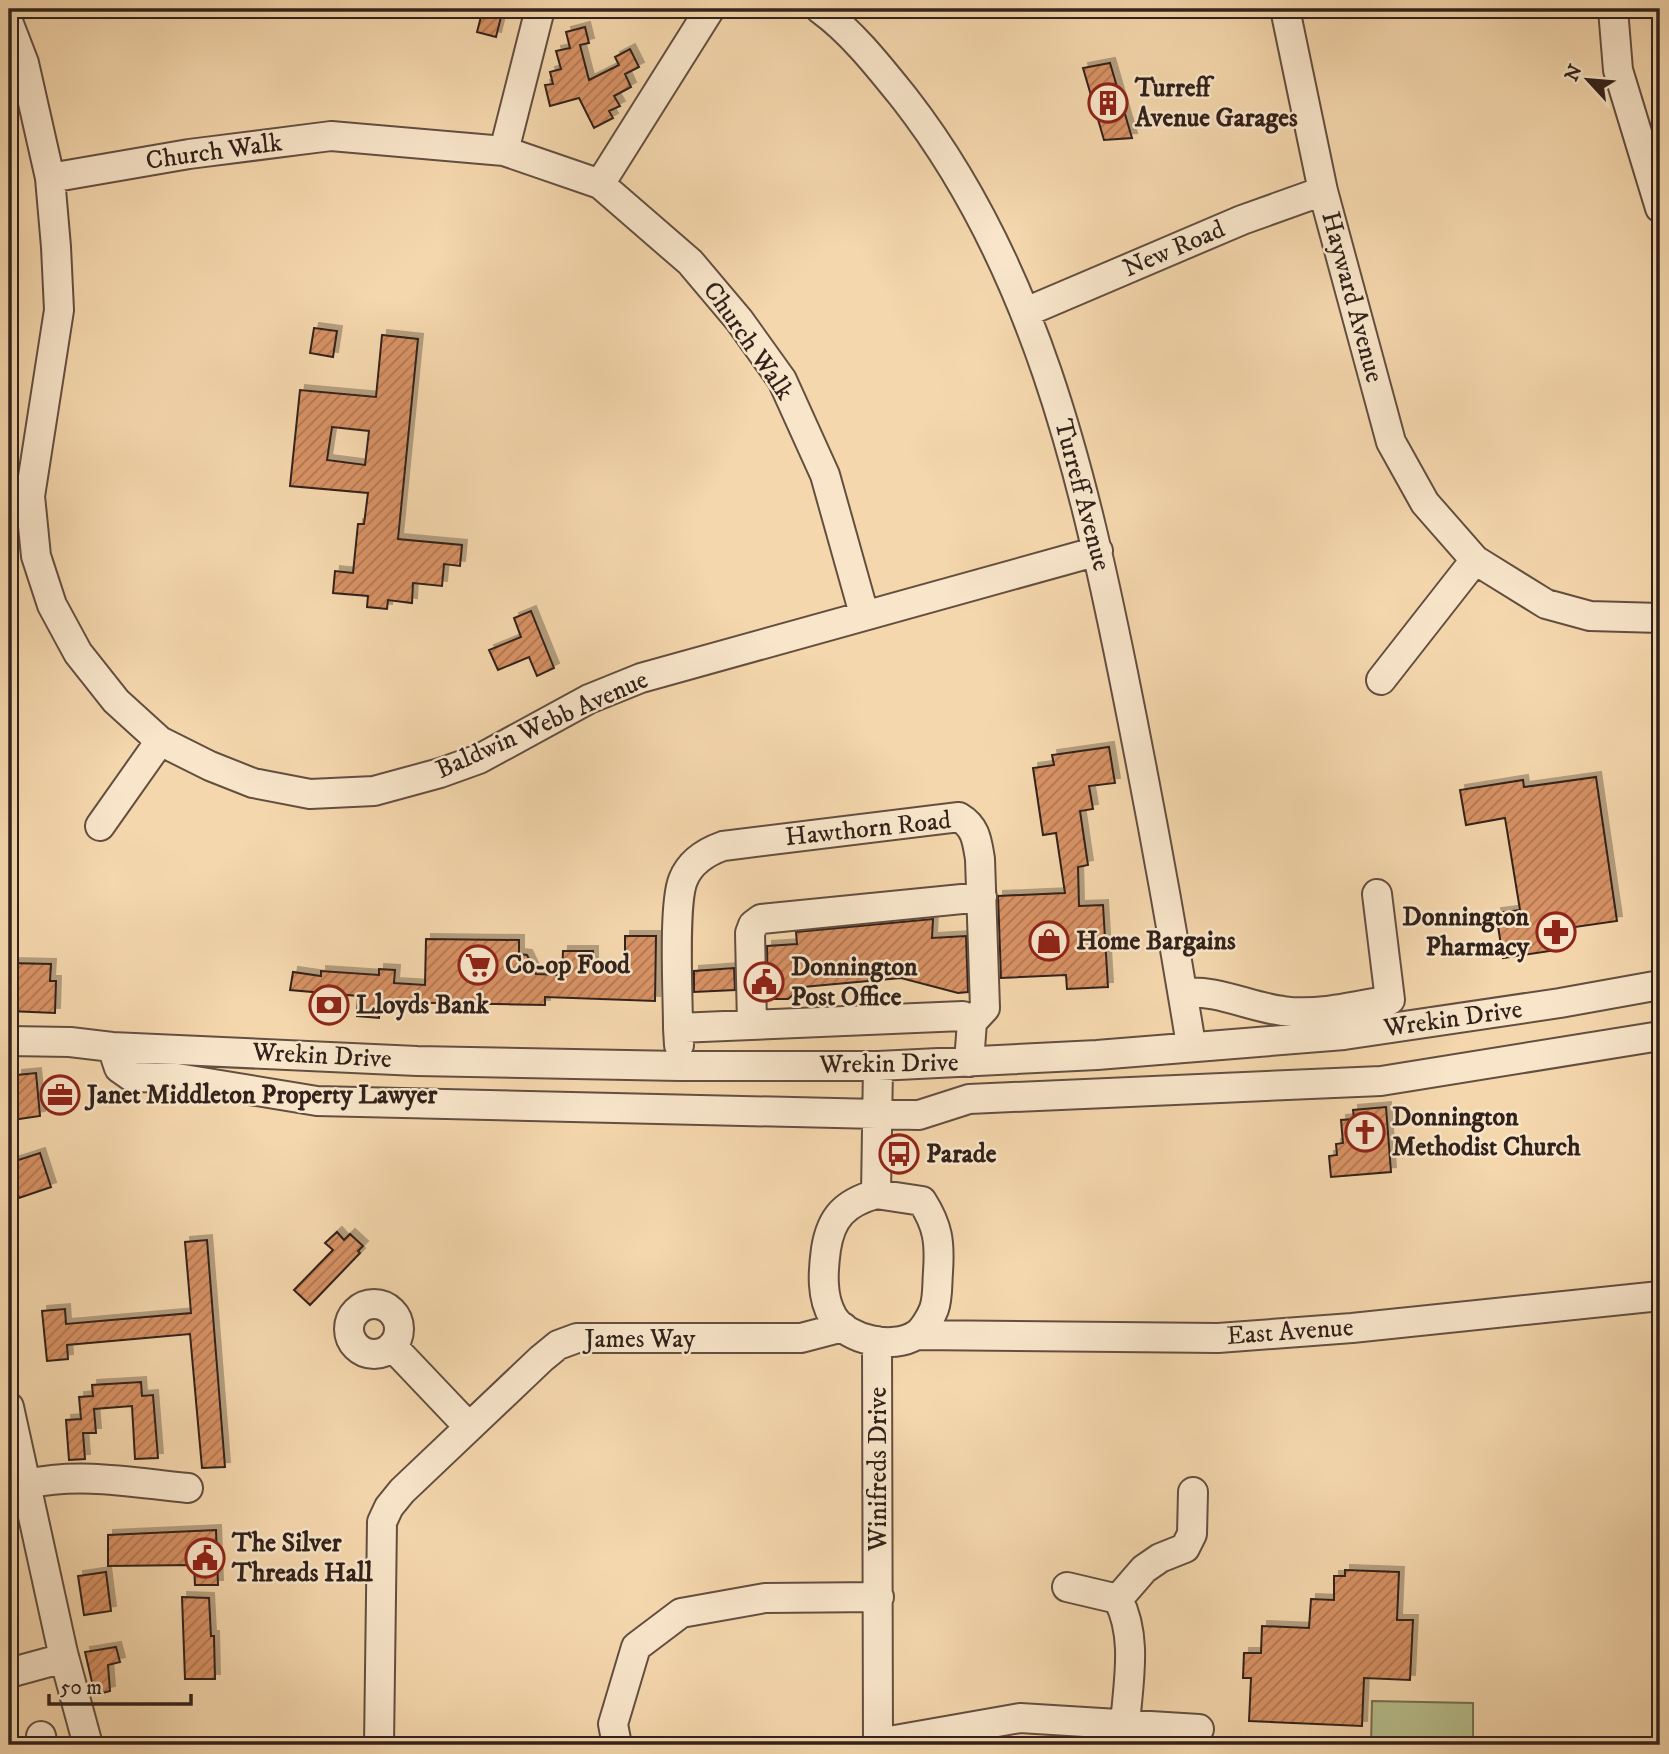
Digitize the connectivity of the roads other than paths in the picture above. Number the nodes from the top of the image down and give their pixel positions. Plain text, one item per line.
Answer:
1 (540, 9) edge
2 (710, 9) edge
3 (1285, 9) edge
4 (1613, 9) edge
5 (824, 10) edge
6 (9, 24) edge
7 (504, 151) junction
8 (50, 178) junction
9 (600, 184) junction
10 (1323, 191) junction
11 (1660, 208) edge
12 (1026, 312) junction
13 (1098, 551) junction
14 (1475, 560) junction
15 (864, 614) junction
16 (1660, 618) edge
17 (1381, 680) dead end
18 (160, 741) junction
19 (100, 826) dead end
20 (1377, 894) dead end
21 (982, 897) junction
22 (1660, 985) edge
23 (1183, 993) junction
24 (972, 1023) junction
25 (752, 1024) junction
26 (678, 1028) junction
27 (1660, 1036) edge
28 (9, 1041) edge
29 (1191, 1045) junction
30 (113, 1047) junction
31 (969, 1062) junction
32 (680, 1066) junction
33 (878, 1066) junction
34 (877, 1112) junction
35 (876, 1194) junction
36 (1658, 1303) edge
37 (843, 1327) junction
38 (918, 1335) junction
39 (877, 1341) junction
40 (392, 1346) dead end
41 (9, 1407) edge
42 (469, 1427) junction
43 (28, 1484) junction
44 (188, 1488) dead end
45 (1193, 1492) dead end
46 (1067, 1587) dead end
47 (880, 1597) junction
48 (1118, 1599) junction
49 (64, 1658) junction
50 (9, 1673) edge
51 (1199, 1730) dead end
52 (1137, 1732) edge
53 (878, 1744) edge
54 (88, 1745) edge
55 (379, 1745) edge
56 (617, 1745) edge

1 - 7 street
2 - 9 street
3 - 10 street, Hayward Avenue
4 - 11 street
5 - 12 street, Turreff Avenue
6 - 8 street, Baldwin Webb Avenue
7 - 8 street, Church Walk
7 - 9 street, Church Walk
8 - 18 street, Baldwin Webb Avenue
9 - 15 street, Church Walk
10 - 12 street, New Road
10 - 14 street, Hayward Avenue
12 - 13 street, Turreff Avenue
13 - 15 street, Baldwin Webb Avenue
13 - 23 street, Turreff Avenue
14 - 16 street, Hayward Avenue
14 - 17 street
15 - 18 street, Baldwin Webb Avenue
18 - 19 street
20 - 23 street
21 - 24 street, Hawthorn Road
21 - 25 street
21 - 26 street, Hawthorn Road
22 - 29 street, Wrekin Drive
23 - 29 street, Turreff Avenue
24 - 25 street
24 - 31 street, Hawthorn Road
25 - 26 street
26 - 32 street
27 - 34 street, Wrekin Drive
28 - 30 street, Wrekin Drive
29 - 31 street, Wrekin Drive
30 - 32 street, Wrekin Drive
30 - 34 street, Wrekin Drive
31 - 33 street, Wrekin Drive
32 - 33 street, Wrekin Drive
33 - 34 street
34 - 35 street
35 - 37 street
35 - 38 street
36 - 38 street, East Avenue
37 - 39 street
37 - 42 street, James Way
38 - 39 street
39 - 47 street, Winifreds Drive
40 - 42 street
41 - 43 street
42 - 55 street, James Way
43 - 44 street
43 - 49 street
45 - 48 street
46 - 48 street
47 - 53 street, Winifreds Drive
47 - 56 street
48 - 52 street
49 - 50 street
49 - 54 street
51 - 52 street
52 - 53 street

